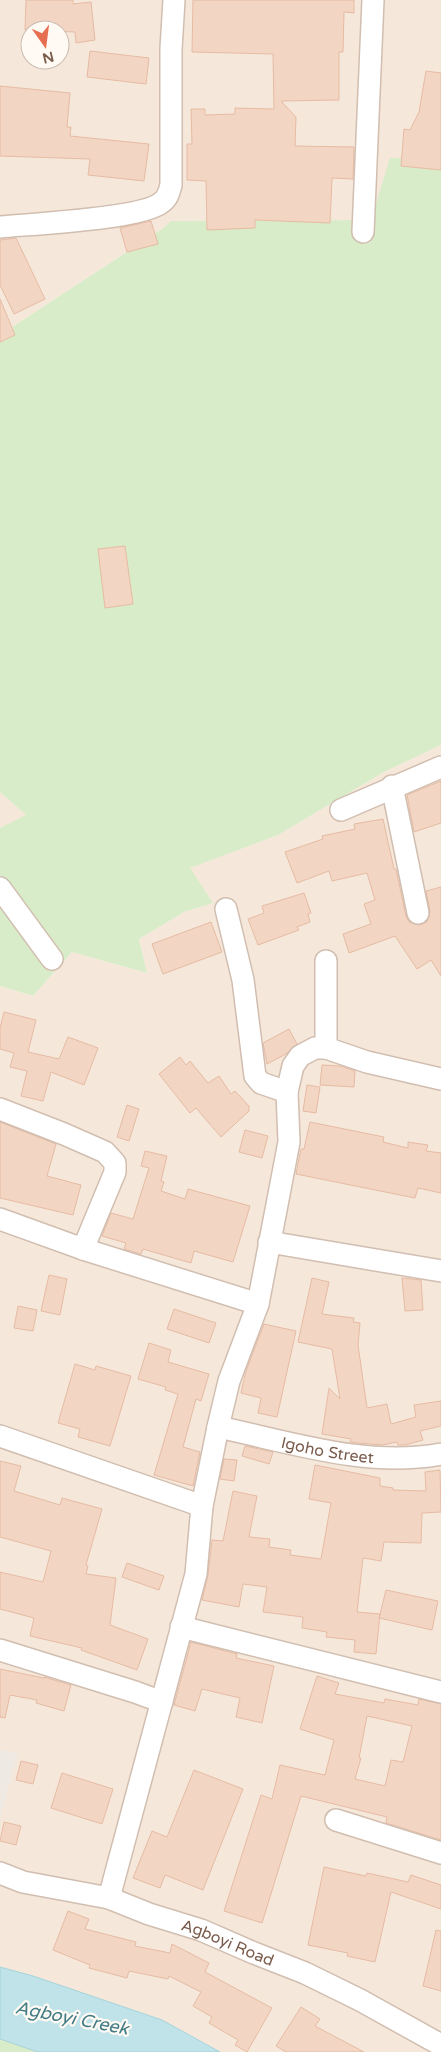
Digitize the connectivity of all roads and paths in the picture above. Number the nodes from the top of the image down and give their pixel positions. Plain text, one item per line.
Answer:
1 (174, 0) edge
2 (373, 0) edge
3 (0, 226) edge
4 (363, 232) dead end
5 (441, 767) edge
6 (392, 786) junction
7 (341, 810) dead end
8 (0, 888) edge
9 (226, 909) dead end
10 (418, 914) dead end
11 (52, 959) dead end
12 (326, 961) dead end
13 (326, 1048) junction
14 (441, 1079) edge
15 (286, 1092) junction
16 (0, 1109) edge
17 (0, 1219) edge
18 (269, 1242) junction
19 (83, 1248) junction
20 (441, 1271) edge
21 (258, 1304) junction
22 (218, 1427) junction
23 (0, 1436) edge
24 (441, 1454) edge
25 (202, 1506) junction
26 (182, 1627) junction
27 (0, 1650) edge
28 (441, 1692) edge
29 (162, 1702) junction
30 (336, 1820) dead end
31 (441, 1853) edge
32 (0, 1873) edge
33 (109, 1898) junction
34 (441, 2045) edge

1 - 3 street
2 - 4 street
5 - 6 street
6 - 7 street
6 - 10 street
8 - 11 street
9 - 15 street
12 - 13 street
13 - 14 street
13 - 15 street
15 - 18 street
16 - 19 street
17 - 19 street
18 - 20 street
18 - 21 street
19 - 21 street
21 - 22 street
22 - 24 street, Igoho Street
22 - 25 street
23 - 25 street
25 - 26 street
26 - 28 street
26 - 29 street
27 - 29 street
29 - 33 street
30 - 31 street
32 - 33 street, Agboyi Road
33 - 34 street, Agboyi Road

